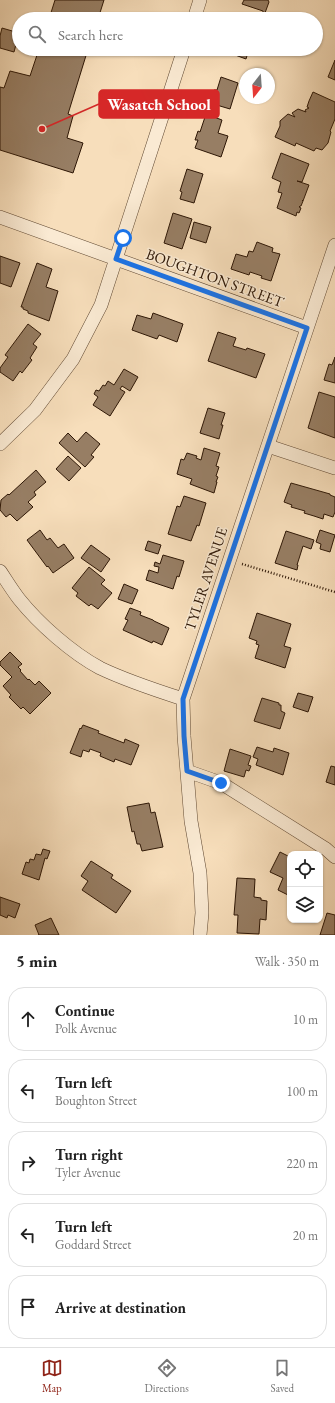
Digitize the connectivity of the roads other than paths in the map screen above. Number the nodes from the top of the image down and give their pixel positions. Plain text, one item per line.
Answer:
1 (200, 0) edge
2 (196, 12) edge
3 (182, 56) edge
4 (0, 217) edge
5 (335, 245) edge
6 (116, 259) junction
7 (307, 328) junction
8 (0, 444) edge
9 (268, 446) junction
10 (335, 468) edge
11 (0, 571) edge
12 (183, 699) junction
13 (187, 771) junction
14 (335, 857) edge
15 (200, 935) edge

1 - 2 street
3 - 6 street
4 - 6 street, BOUGHTON STREET
5 - 7 street, TYLER AVENUE
6 - 7 street, BOUGHTON STREET
6 - 8 street
7 - 9 street, TYLER AVENUE
9 - 10 street
9 - 12 street, TYLER AVENUE
11 - 12 street
12 - 13 street, TYLER AVENUE
13 - 14 street
13 - 15 street, TYLER AVENUE

